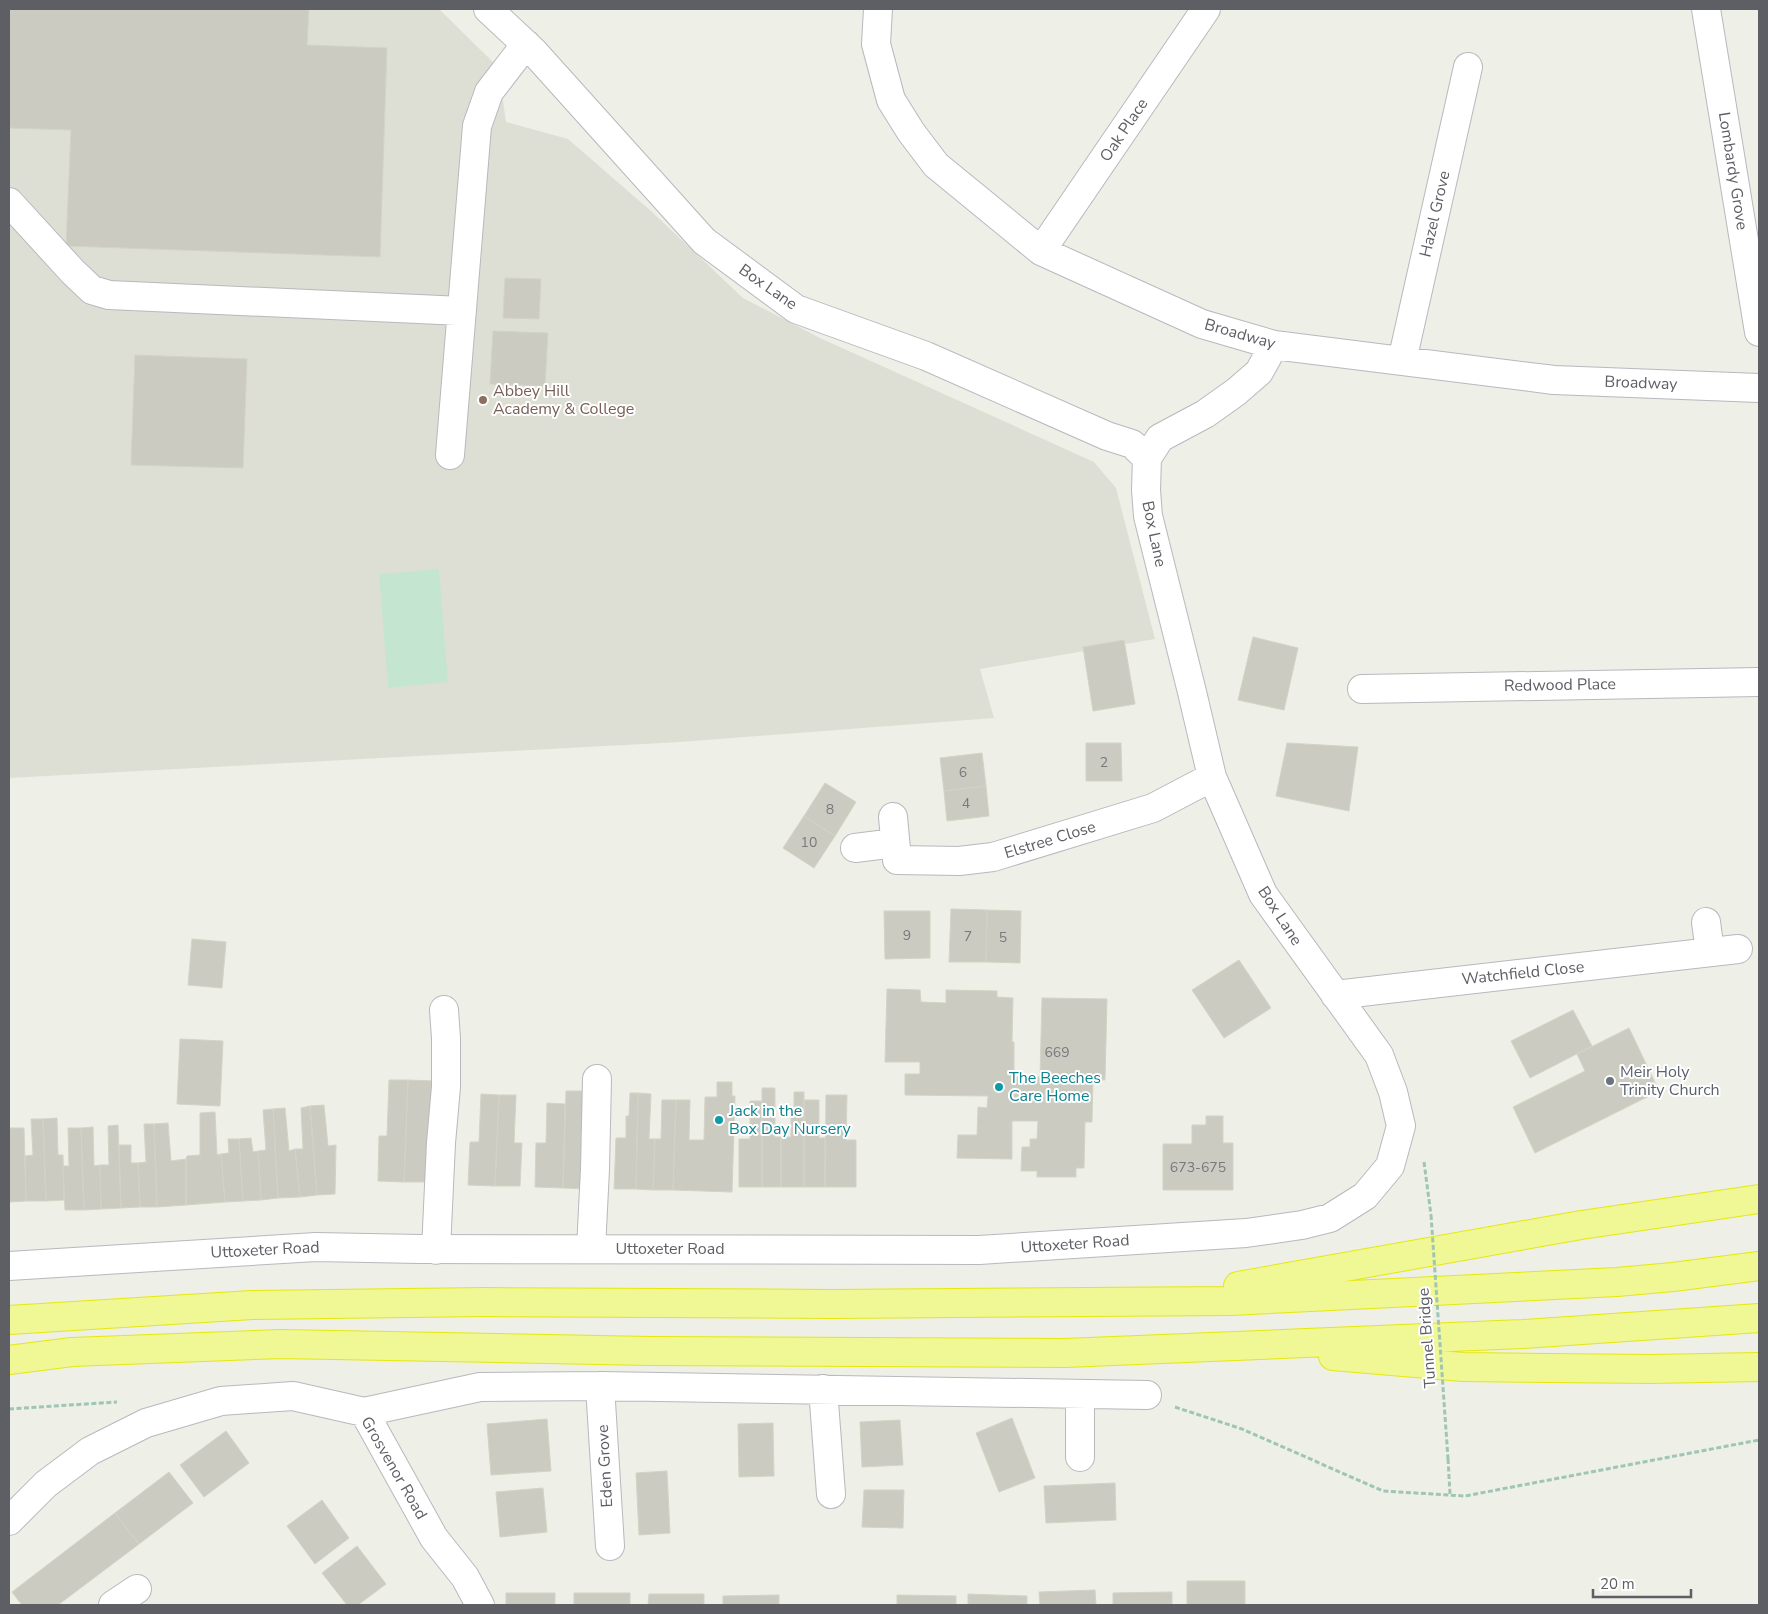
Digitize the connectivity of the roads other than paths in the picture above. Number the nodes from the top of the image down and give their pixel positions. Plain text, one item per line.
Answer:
1 (488, 9) edge
2 (878, 9) edge
3 (1206, 9) edge
4 (1706, 9) edge
5 (526, 44) junction
6 (1468, 67) dead end
7 (9, 202) edge
8 (1041, 250) junction
9 (462, 311) junction
10 (1759, 332) edge
11 (1274, 345) junction
12 (1402, 361) junction
13 (1759, 388) edge
14 (450, 455) dead end
15 (1147, 458) junction
16 (1759, 682) edge
17 (1362, 689) dead end
18 (1212, 777) junction
19 (855, 848) dead end
20 (1706, 922) dead end
21 (1738, 949) dead end
22 (1710, 952) junction
23 (1335, 995) junction
24 (444, 1010) dead end
25 (597, 1079) dead end
26 (1759, 1199) edge
27 (1330, 1218) joint
28 (590, 1249) junction
29 (436, 1250) junction
30 (9, 1266) edge
31 (1759, 1266) edge
32 (1158, 1300) junction
33 (1759, 1318) edge
34 (9, 1320) edge
35 (1235, 1346) junction
36 (9, 1360) edge
37 (1759, 1367) edge
38 (600, 1386) junction
39 (823, 1389) junction
40 (1080, 1394) junction
41 (1147, 1395) road end
42 (364, 1412) junction
43 (1080, 1457) dead end
44 (831, 1494) dead end
45 (9, 1521) edge
46 (610, 1546) dead end
47 (137, 1588) dead end
48 (113, 1605) edge
49 (480, 1605) edge

1 - 5 street, Box Lane
2 - 8 street, Broadway
3 - 8 street, Oak Place
4 - 10 street, Lombardy Grove
5 - 9 street
5 - 15 street, Box Lane
6 - 12 street, Hazel Grove
7 - 9 street
8 - 11 street, Broadway
9 - 14 street
11 - 12 street, Broadway
11 - 15 street
12 - 13 street, Broadway
15 - 18 street, Box Lane
16 - 17 street, Redwood Place
18 - 19 street, Elstree Close
18 - 23 street, Box Lane
20 - 22 street
21 - 22 street, Watchfield Close
22 - 23 street, Watchfield Close
23 - 27 street, Box Lane
24 - 29 street
25 - 28 street
26 - 32 highway
27 - 28 street, Uttoxeter Road
28 - 29 street, Uttoxeter Road
29 - 30 street, Uttoxeter Road
31 - 32 highway
32 - 34 highway
33 - 35 highway
35 - 36 highway
35 - 37 highway
38 - 39 street
38 - 42 street
38 - 46 street, Eden Grove
39 - 40 street
39 - 44 street
40 - 41 street
40 - 43 street
42 - 45 street, Grosvenor Road
42 - 49 street, Grosvenor Road
47 - 48 street

